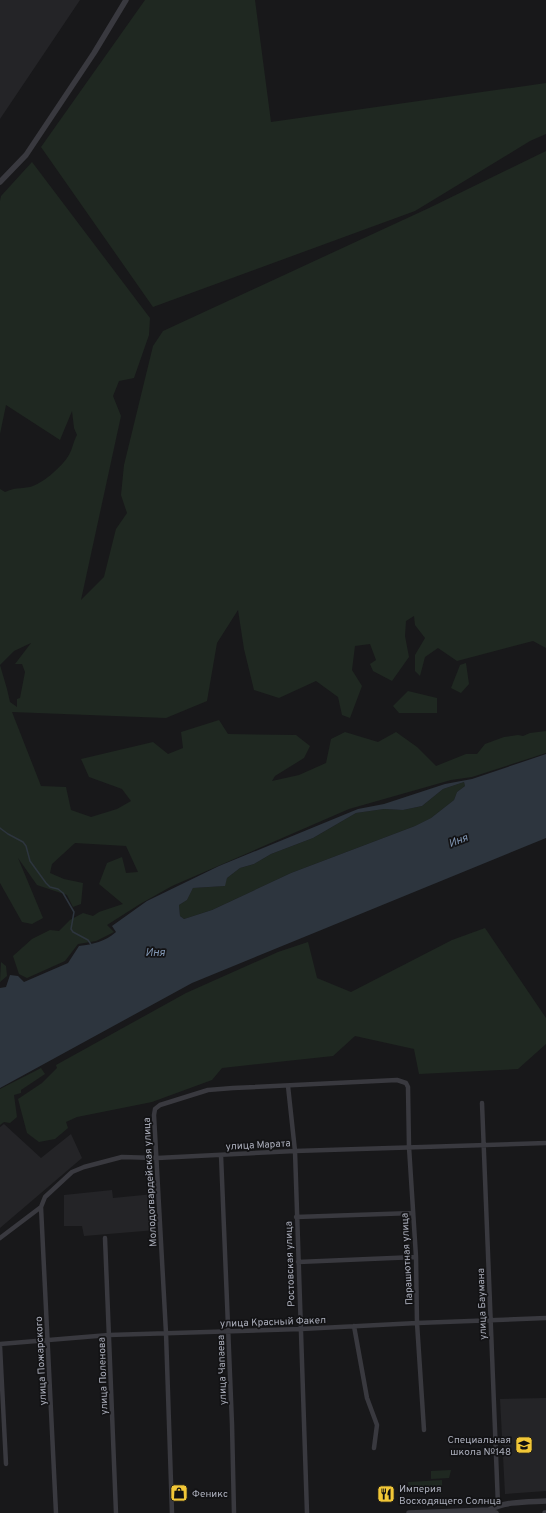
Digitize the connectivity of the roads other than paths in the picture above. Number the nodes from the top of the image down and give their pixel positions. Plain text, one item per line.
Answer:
1 (126, 0) edge
2 (0, 182) edge
3 (288, 1086) junction
4 (408, 1087) joint
5 (482, 1103) dead end
6 (546, 1143) edge
7 (483, 1145) junction
8 (408, 1147) junction
9 (295, 1151) junction
10 (221, 1155) junction
11 (157, 1158) junction
12 (41, 1207) junction
13 (413, 1213) junction
14 (296, 1217) junction
15 (0, 1238) edge
16 (105, 1238) dead end
17 (416, 1257) junction
18 (298, 1262) junction
19 (546, 1318) edge
20 (490, 1320) junction
21 (417, 1323) junction
22 (354, 1326) junction
23 (301, 1330) junction
24 (229, 1332) junction
25 (166, 1333) junction
26 (109, 1335) junction
27 (49, 1340) junction
28 (0, 1345) edge
29 (0, 1359) edge
30 (2, 1430) edge
31 (424, 1430) dead end
32 (374, 1448) dead end
33 (6, 1464) dead end
34 (546, 1501) edge
35 (498, 1505) junction
36 (489, 1510) junction
37 (56, 1513) edge
38 (116, 1513) edge
39 (172, 1513) edge
40 (234, 1513) edge
41 (307, 1513) edge
42 (409, 1513) edge
43 (423, 1513) edge
44 (497, 1513) edge

1 - 2 street
3 - 4 street, Молодогвардейская улица
3 - 9 street, Ростовская улица
3 - 11 street, Молодогвардейская улица
4 - 8 street, Парашютная улица
5 - 7 street, улица Баумана
6 - 7 street, улица Марата
7 - 8 street, улица Марата
7 - 20 street, улица Баумана
8 - 9 street, улица Марата
8 - 13 street, Парашютная улица
9 - 10 street, улица Марата
9 - 14 street, Ростовская улица
10 - 11 street, улица Марата
10 - 24 street, улица Чапаева
11 - 12 street, улица Марата
11 - 25 street, Молодогвардейская улица
12 - 15 street, улица Марата
12 - 27 street, улица Пожарского
13 - 14 street
13 - 17 street, Парашютная улица
14 - 18 street, Ростовская улица
16 - 26 street, улица Поленова
17 - 18 street
17 - 21 street, Парашютная улица
18 - 23 street, Ростовская улица
19 - 20 street, улица Красный Факел
20 - 21 street, улица Красный Факел
20 - 35 street, улица Баумана
21 - 22 street, улица Красный Факел
21 - 31 street, Парашютная улица
22 - 23 street, улица Красный Факел
22 - 32 street
23 - 24 street, улица Красный Факел
23 - 41 street, Ростовская улица
24 - 25 street, улица Красный Факел
24 - 40 street, улица Чапаева
25 - 26 street, улица Красный Факел
25 - 39 street, Молодогвардейская улица
26 - 27 street, улица Красный Факел
26 - 38 street, улица Поленова
27 - 28 street, улица Красный Факел
27 - 37 street, улица Пожарского
28 - 29 street
29 - 30 street
30 - 33 street
34 - 35 street
35 - 36 street
35 - 44 street
36 - 43 street
36 - 44 street
42 - 43 street

